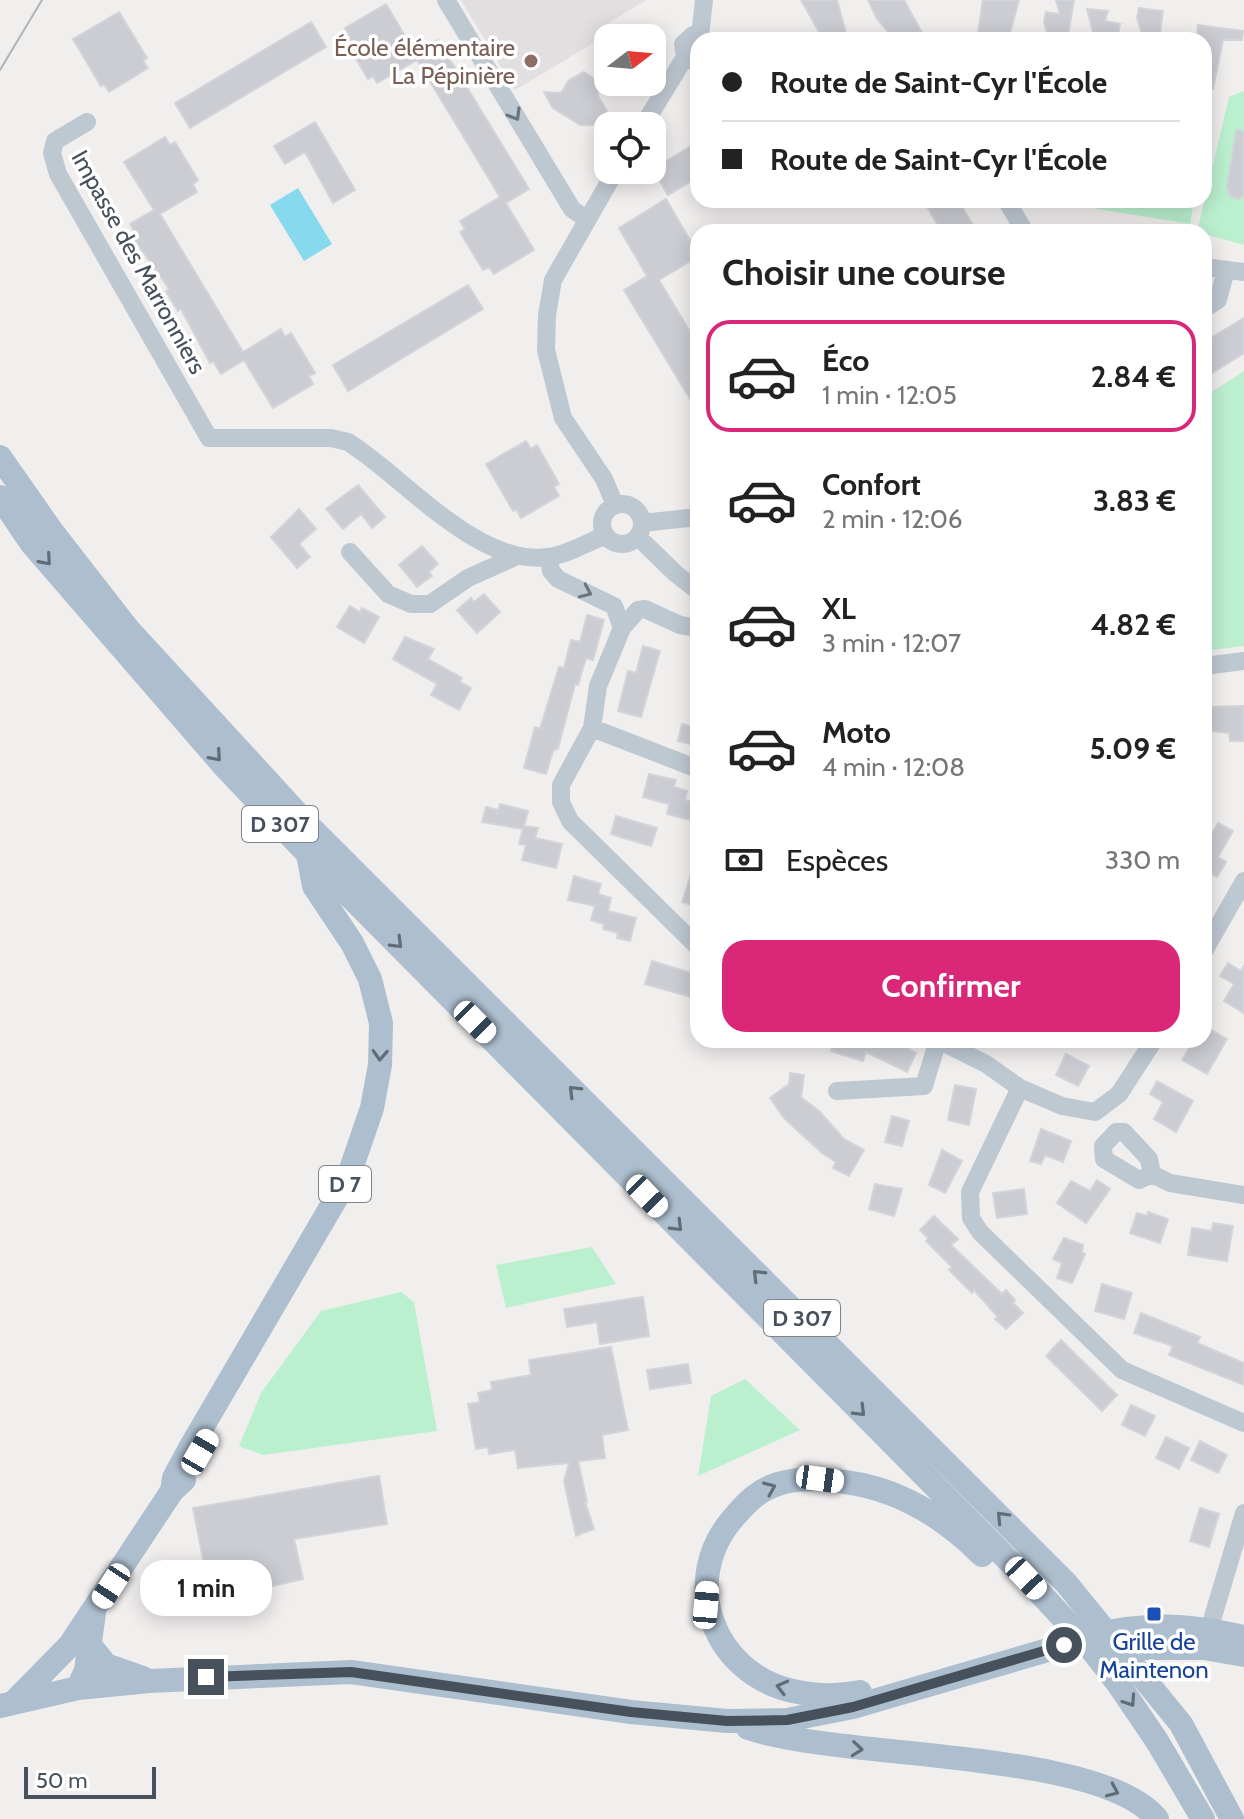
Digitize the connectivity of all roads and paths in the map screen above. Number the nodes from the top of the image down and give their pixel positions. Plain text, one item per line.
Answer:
1 (446, 0) edge
2 (704, 0) edge
3 (703, 32) edge
4 (690, 38) edge
5 (690, 56) edge
6 (690, 63) edge
7 (653, 112) edge
8 (87, 122) dead end
9 (607, 184) edge
10 (586, 219) junction
11 (1212, 268) edge
12 (1235, 271) edge
13 (1212, 304) edge
14 (0, 457) edge
15 (0, 497) edge
16 (615, 505) junction
17 (690, 519) edge
18 (640, 530) junction
19 (606, 535) junction
20 (350, 552) dead end
21 (517, 556) junction
22 (549, 557) junction
23 (690, 585) edge
24 (690, 627) edge
25 (622, 628) junction
26 (1244, 661) edge
27 (1212, 665) edge
28 (592, 728) junction
29 (690, 766) edge
30 (308, 854) junction
31 (1244, 881) edge
32 (1212, 937) edge
33 (690, 939) edge
34 (936, 1048) edge
35 (954, 1048) edge
36 (1149, 1048) edge
37 (1020, 1088) junction
38 (837, 1091) dead end
39 (1152, 1174) dead end
40 (1244, 1195) edge
41 (1244, 1423) edge
42 (1244, 1513) edge
43 (1065, 1620) junction
44 (1244, 1637) edge
45 (1207, 1639) junction
46 (80, 1645) junction
47 (1244, 1655) edge
48 (149, 1681) junction
49 (941, 1682) junction
50 (78, 1688) junction
51 (7, 1704) edge
52 (727, 1721) junction
53 (1181, 1724) junction
54 (1244, 1810) edge
55 (1157, 1819) edge
56 (1203, 1819) edge
57 (1232, 1819) edge

1 -> 10 street
2 - 3 street
4 - 5 street
6 - 7 street
8 - 21 street, Impasse des Marronniers
9 - 10 street
10 - 16 street
11 - 12 street
12 - 13 street
53 -> 14 main road, D 307
15 -> 30 main road, D 307
16 - 18 street
16 - 19 street
17 - 18 street
18 - 19 street
18 - 23 street
19 - 22 street
20 - 21 street
21 - 22 street
22 -> 25 street
24 - 25 street
25 - 28 street
26 - 27 street
28 - 29 street
28 - 33 street
30 -> 43 main road, D 307
30 -> 46 main road, D 7
31 - 32 street
34 - 38 street
35 - 37 street
36 - 37 street
37 - 41 street
39 - 40 street
42 - 45 street
49 -> 43 main road, D 307
43 -> 56 main road, D 307
44 - 45 main road
45 - 47 main road
45 - 49 main road
46 - 48 main road
46 - 50 main road
46 - 51 main road
48 - 50 main road
48 - 52 main road
49 - 52 main road
50 - 51 main road
52 -> 55 main road
53 - 54 main road, D 307
53 - 57 main road, D 307

